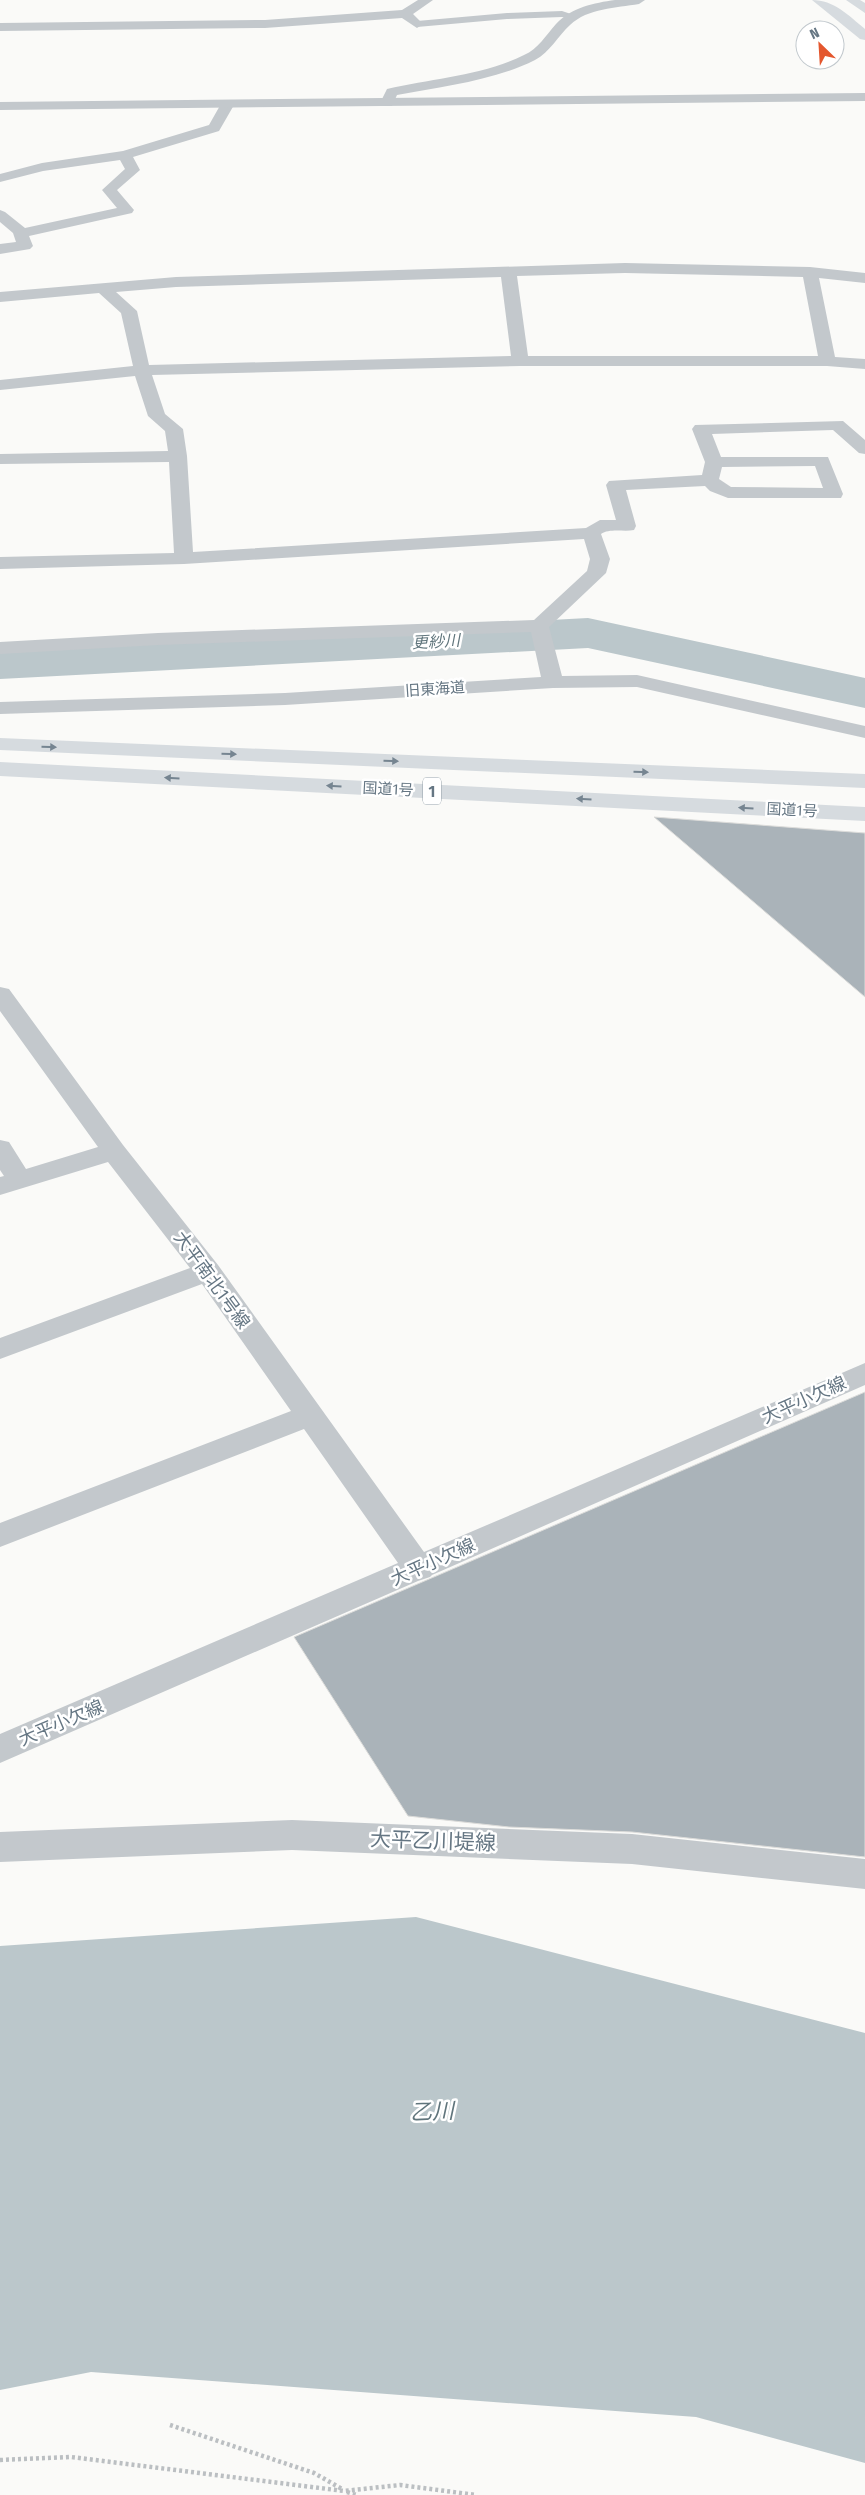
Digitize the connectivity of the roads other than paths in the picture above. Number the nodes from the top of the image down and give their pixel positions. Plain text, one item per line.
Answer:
1 (427, 0) edge
2 (640, 0) edge
3 (818, 0) edge
4 (852, 0) edge
5 (865, 9) edge
6 (405, 14) junction
7 (572, 16) junction
8 (416, 24) joint
9 (0, 26) edge
10 (865, 36) edge
11 (865, 97) edge
12 (387, 103) junction
13 (227, 105) junction
14 (0, 106) edge
15 (125, 155) junction
16 (0, 178) edge
17 (0, 215) edge
18 (21, 233) junction
19 (0, 249) edge
20 (508, 271) junction
21 (810, 272) junction
22 (865, 278) edge
23 (102, 288) junction
24 (0, 297) edge
25 (520, 361) junction
26 (827, 361) junction
27 (865, 364) edge
28 (142, 370) junction
29 (0, 385) edge
30 (865, 449) edge
31 (178, 456) junction
32 (0, 459) edge
33 (712, 471) junction
34 (591, 532) junction
35 (184, 558) junction
36 (0, 563) edge
37 (539, 626) junction
38 (0, 648) edge
39 (554, 682) junction
40 (0, 708) edge
41 (865, 732) edge
42 (0, 744) edge
43 (0, 769) edge
44 (865, 782) edge
45 (865, 814) edge
46 (0, 994) edge
47 (0, 1148) edge
48 (114, 1151) junction
49 (9, 1182) edge
50 (208, 1272) junction
51 (0, 1349) edge
52 (865, 1373) edge
53 (309, 1415) junction
54 (0, 1535) edge
55 (419, 1569) junction
56 (0, 1749) edge
57 (0, 1847) edge
58 (865, 1874) edge

1 - 6 street
2 - 7 street
3 - 10 main road
4 - 5 main road
6 - 8 street
6 - 9 street
7 - 8 lane
7 - 12 street
11 - 12 street
12 - 13 street
13 - 14 street
13 - 15 street
15 - 16 street
15 - 18 street
17 - 18 street
18 - 19 street
20 - 21 street
20 - 23 street
20 - 25 street
21 - 22 street
21 - 26 street
23 - 24 street
23 - 28 street
25 - 26 street
25 - 28 street
26 - 27 street
28 - 29 street
28 - 31 street
30 - 33 street
31 - 32 street
31 - 35 street
33 - 33 street
33 - 34 street
34 - 35 street
34 - 37 street
35 - 36 street
37 - 38 street
37 - 39 street
39 - 40 street, 旧東海道
39 - 41 street, 旧東海道
42 -> 44 main road, 国道1号 / 1
45 -> 43 main road, 国道1号 / 1
46 - 48 street, 大平南北1号線
47 - 49 street
48 - 49 street
48 - 50 street, 大平南北1号線
50 - 51 street
50 - 53 street, 大平南北1号線
52 - 55 street, 大平小欠線
53 - 54 street
53 - 55 street, 大平南北1号線
55 - 56 street, 大平小欠線
57 - 58 street, 大平乙川堤線

